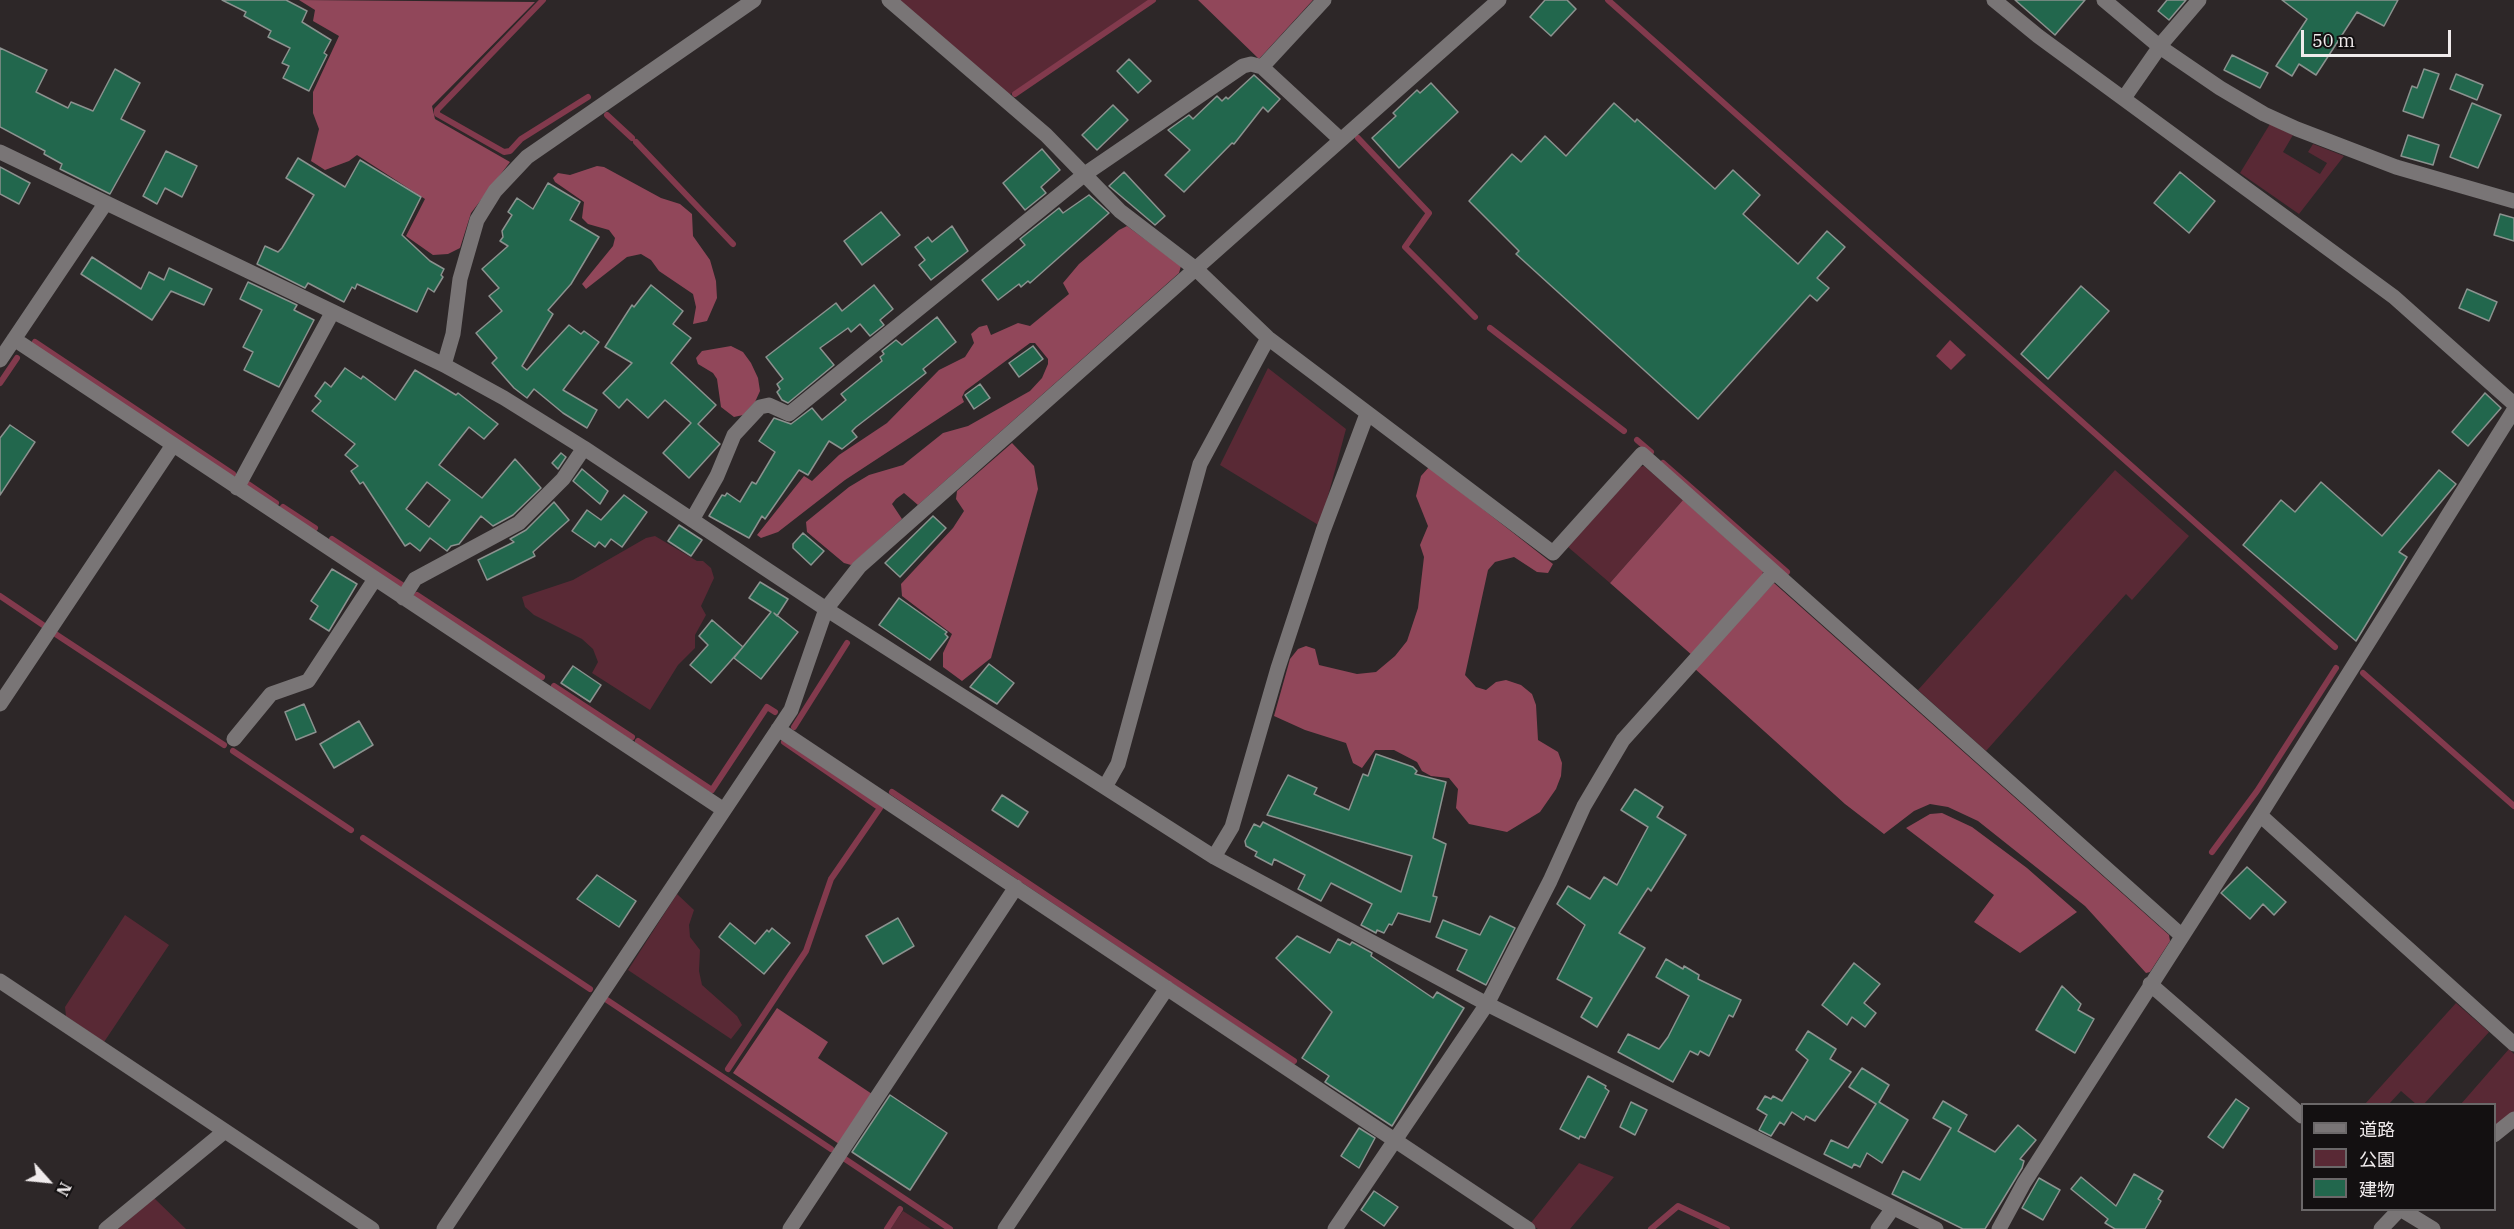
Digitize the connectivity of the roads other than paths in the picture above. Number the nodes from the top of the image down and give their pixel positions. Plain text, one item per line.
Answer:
1 (754, 0) edge
2 (889, 0) edge
3 (1324, 0) edge
4 (1499, 0) edge
5 (1994, 0) edge
6 (2104, 0) edge
7 (2199, 0) edge
8 (2160, 47) junction
9 (1262, 67) junction
10 (2124, 98) junction
11 (1341, 140) junction
12 (0, 152) edge
13 (1085, 174) junction
14 (2514, 201) edge
15 (105, 204) junction
16 (1197, 270) junction
17 (332, 313) junction
18 (1269, 338) junction
19 (14, 339) junction
20 (0, 360) edge
21 (444, 365) junction
22 (2514, 404) edge
23 (2514, 411) edge
24 (1367, 414) junction
25 (173, 446) junction
26 (584, 448) junction
27 (237, 488) junction
28 (692, 520) junction
29 (1774, 572) junction
30 (375, 579) junction
31 (403, 598) junction
32 (826, 609) junction
33 (0, 704) edge
34 (778, 729) junction
35 (234, 739) dead end
36 (1105, 787) junction
37 (724, 810) junction
38 (2260, 815) junction
39 (1214, 857) junction
40 (1016, 887) junction
41 (2181, 935) junction
42 (0, 981) edge
43 (2150, 984) junction
44 (1167, 988) junction
45 (1487, 1004) junction
46 (2514, 1044) edge
47 (2301, 1115) edge
48 (2514, 1119) edge
49 (225, 1131) junction
50 (2496, 1133) edge
51 (1395, 1140) junction
52 (1893, 1208) junction
53 (2399, 1211) edge
54 (2402, 1211) edge
55 (106, 1229) edge
56 (372, 1229) edge
57 (444, 1229) edge
58 (790, 1229) edge
59 (1005, 1229) edge
60 (1335, 1229) edge
61 (1528, 1229) edge
62 (1878, 1229) edge
63 (1936, 1229) edge
64 (1999, 1229) edge
65 (2381, 1229) edge
66 (2433, 1229) edge

1 - 21 street
2 - 13 street
3 - 9 street
4 - 11 street
5 - 10 street
6 - 8 street
7 - 8 street
8 - 10 street
8 - 14 street
9 - 11 street
9 - 13 street
10 - 22 street
11 - 16 street
12 - 15 street
13 - 16 street
13 - 28 street
15 - 17 street
15 - 19 street
16 - 18 street
16 - 32 street
17 - 21 street
17 - 27 street
18 - 24 street
18 - 36 street
19 - 20 street
19 - 25 street
21 - 26 street
23 - 38 street
24 - 29 street
24 - 39 street
25 - 27 street
25 - 33 street
26 - 28 street
26 - 31 street
27 - 30 street
28 - 32 street
29 - 41 street
29 - 45 street
30 - 31 street
30 - 35 street
31 - 37 street
32 - 34 street
32 - 36 street
34 - 37 street
34 - 40 street
36 - 39 street
37 - 57 street
38 - 41 street
38 - 46 street
39 - 45 street
40 - 44 street
40 - 58 street
41 - 43 street
42 - 49 street
43 - 47 street
43 - 64 street
44 - 51 street
44 - 59 street
45 - 51 street
45 - 52 street
48 - 50 street
49 - 55 street
49 - 56 street
51 - 60 street
51 - 61 street
52 - 62 street
52 - 63 street
53 - 65 street
54 - 66 street

